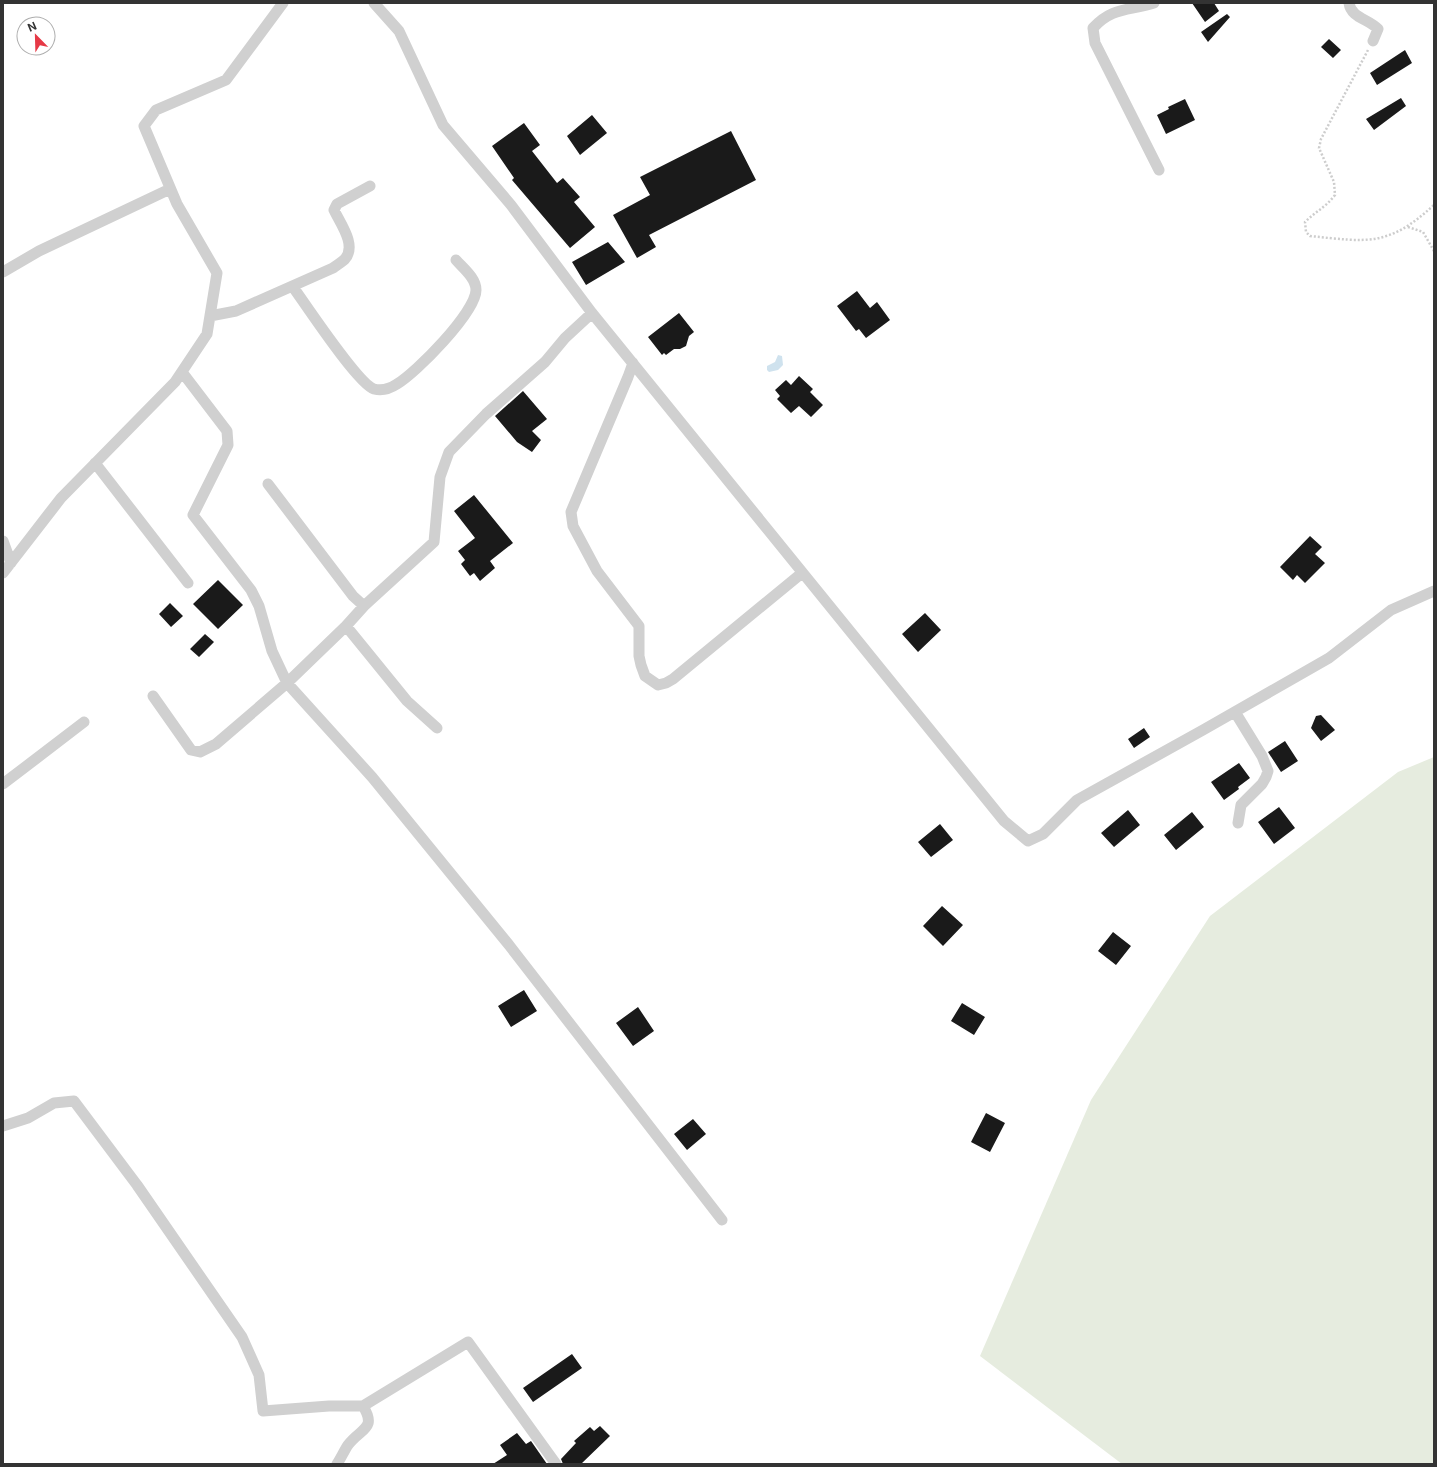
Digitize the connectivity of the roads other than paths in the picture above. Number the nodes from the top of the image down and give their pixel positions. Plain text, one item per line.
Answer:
1 (283, 3) edge
2 (374, 3) edge
3 (1154, 3) edge
4 (1349, 3) edge
5 (1373, 41) road end
6 (1159, 170) dead end
7 (370, 186) dead end
8 (170, 189) junction
9 (456, 260) dead end
10 (3, 272) edge
11 (294, 287) junction
12 (592, 313) junction
13 (210, 316) junction
14 (633, 362) junction
15 (182, 372) junction
16 (95, 463) junction
17 (268, 484) dead end
18 (3, 541) edge
19 (11, 562) junction
20 (3, 573) edge
21 (802, 573) junction
22 (188, 583) dead end
23 (1434, 591) edge
24 (364, 606) junction
25 (346, 626) junction
26 (287, 682) junction
27 (153, 696) dead end
28 (1235, 712) junction
29 (84, 722) dead end
30 (437, 728) dead end
31 (3, 784) edge
32 (1238, 822) dead end
33 (3, 1126) edge
34 (722, 1220) dead end
35 (363, 1406) junction
36 (337, 1464) edge
37 (556, 1464) edge

1 - 8 street
2 - 12 street
3 - 6 street
4 - 5 street
7 - 11 street
8 - 10 street
8 - 13 street
9 - 11 street
11 - 13 street
12 - 14 street
12 - 24 street
13 - 15 street
14 - 21 street
14 - 21 street
15 - 16 street
15 - 26 street
16 - 19 street
16 - 22 street
17 - 24 street
18 - 19 street
19 - 20 street
21 - 28 street
23 - 28 street
24 - 25 street
25 - 26 street
25 - 30 street
26 - 27 street
26 - 34 street
28 - 32 street
29 - 31 street
33 - 35 street
35 - 36 street
35 - 37 street

